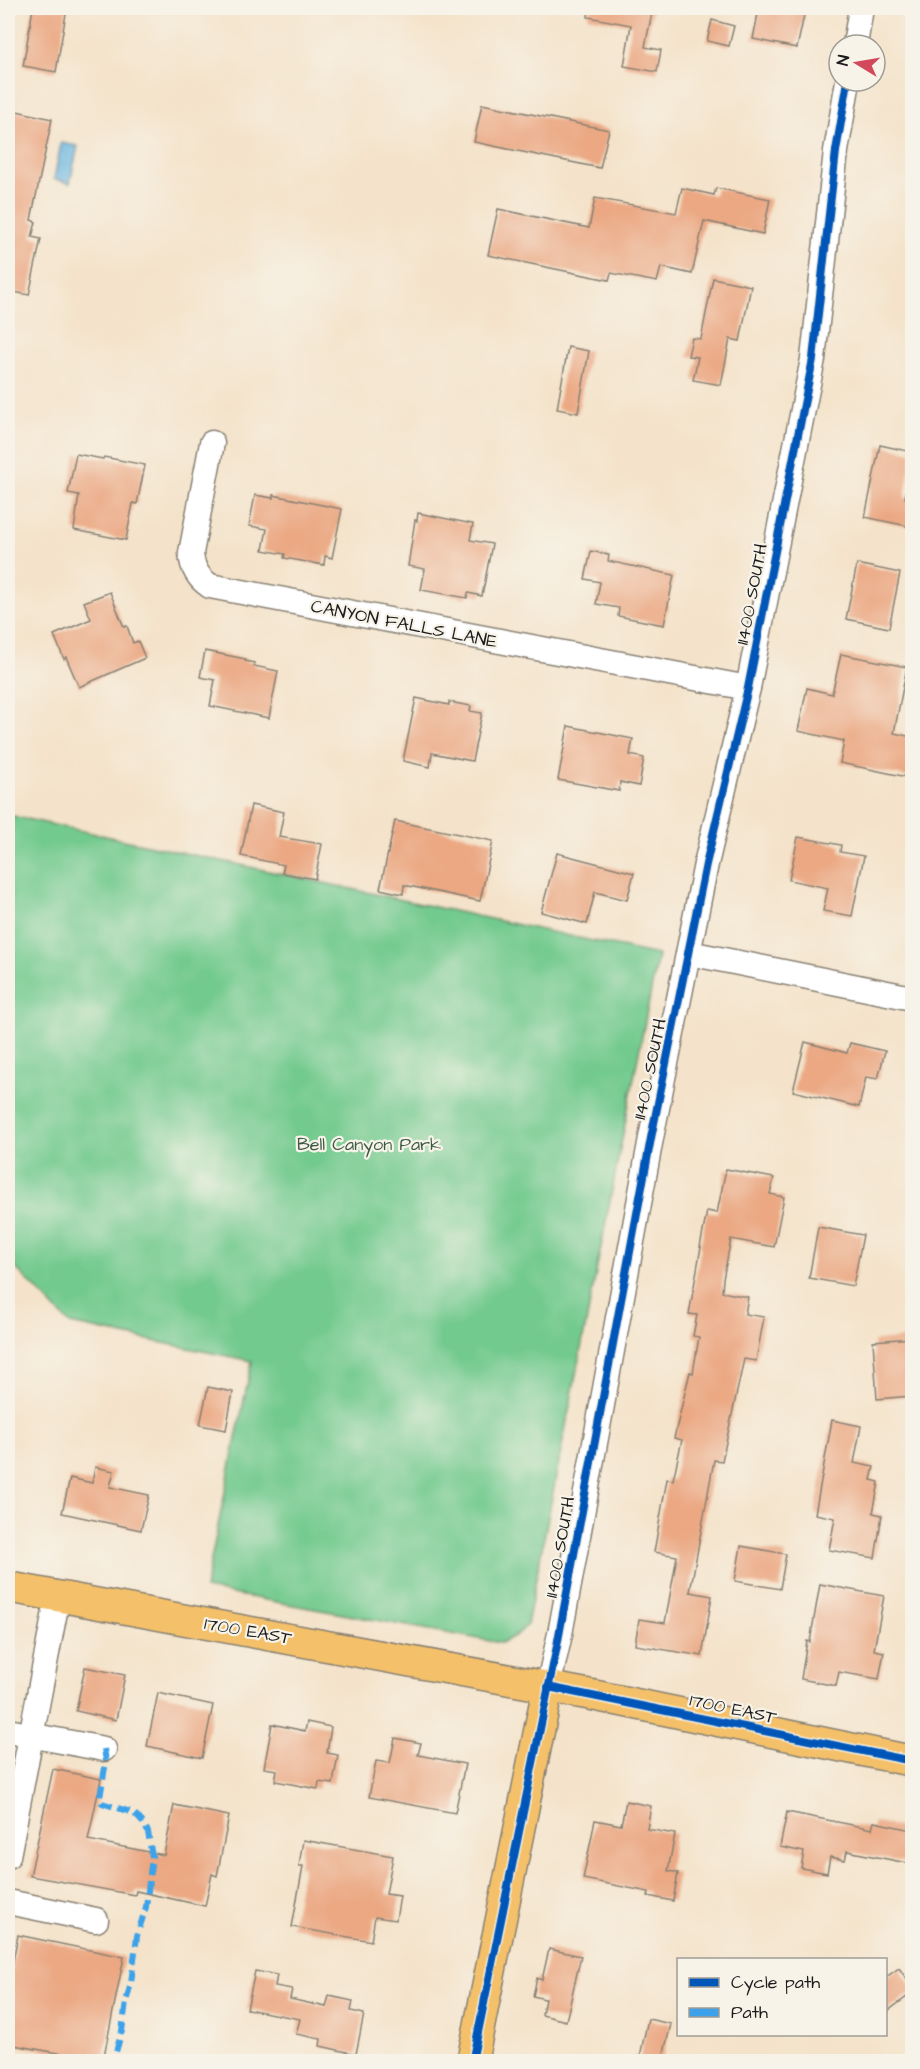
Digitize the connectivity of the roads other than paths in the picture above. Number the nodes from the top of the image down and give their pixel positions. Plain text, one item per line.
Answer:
1 (861, 8) edge
2 (857, 33) edge
3 (846, 93) edge
4 (212, 443) dead end
5 (748, 688) junction
6 (689, 953) junction
7 (912, 998) edge
8 (8, 1587) edge
9 (58, 1596) junction
10 (548, 1687) junction
11 (8, 1731) edge
12 (31, 1735) junction
13 (104, 1749) dead end
14 (912, 1761) edge
15 (8, 1856) edge
16 (8, 1902) edge
17 (96, 1920) dead end
18 (472, 2061) edge

1 - 2 street
3 - 5 street, 11400 SOUTH
4 - 5 street, CANYON FALLS LANE
5 - 6 street, 11400 SOUTH
6 - 7 street
6 - 10 street, 11400 SOUTH
8 - 9 main road, 1700 EAST
9 - 10 main road, 1700 EAST
9 - 12 street
10 - 14 main road, 1700 EAST
10 - 18 main road, 11400 SOUTH
11 - 12 street
12 - 13 street
12 - 15 street
16 - 17 street

